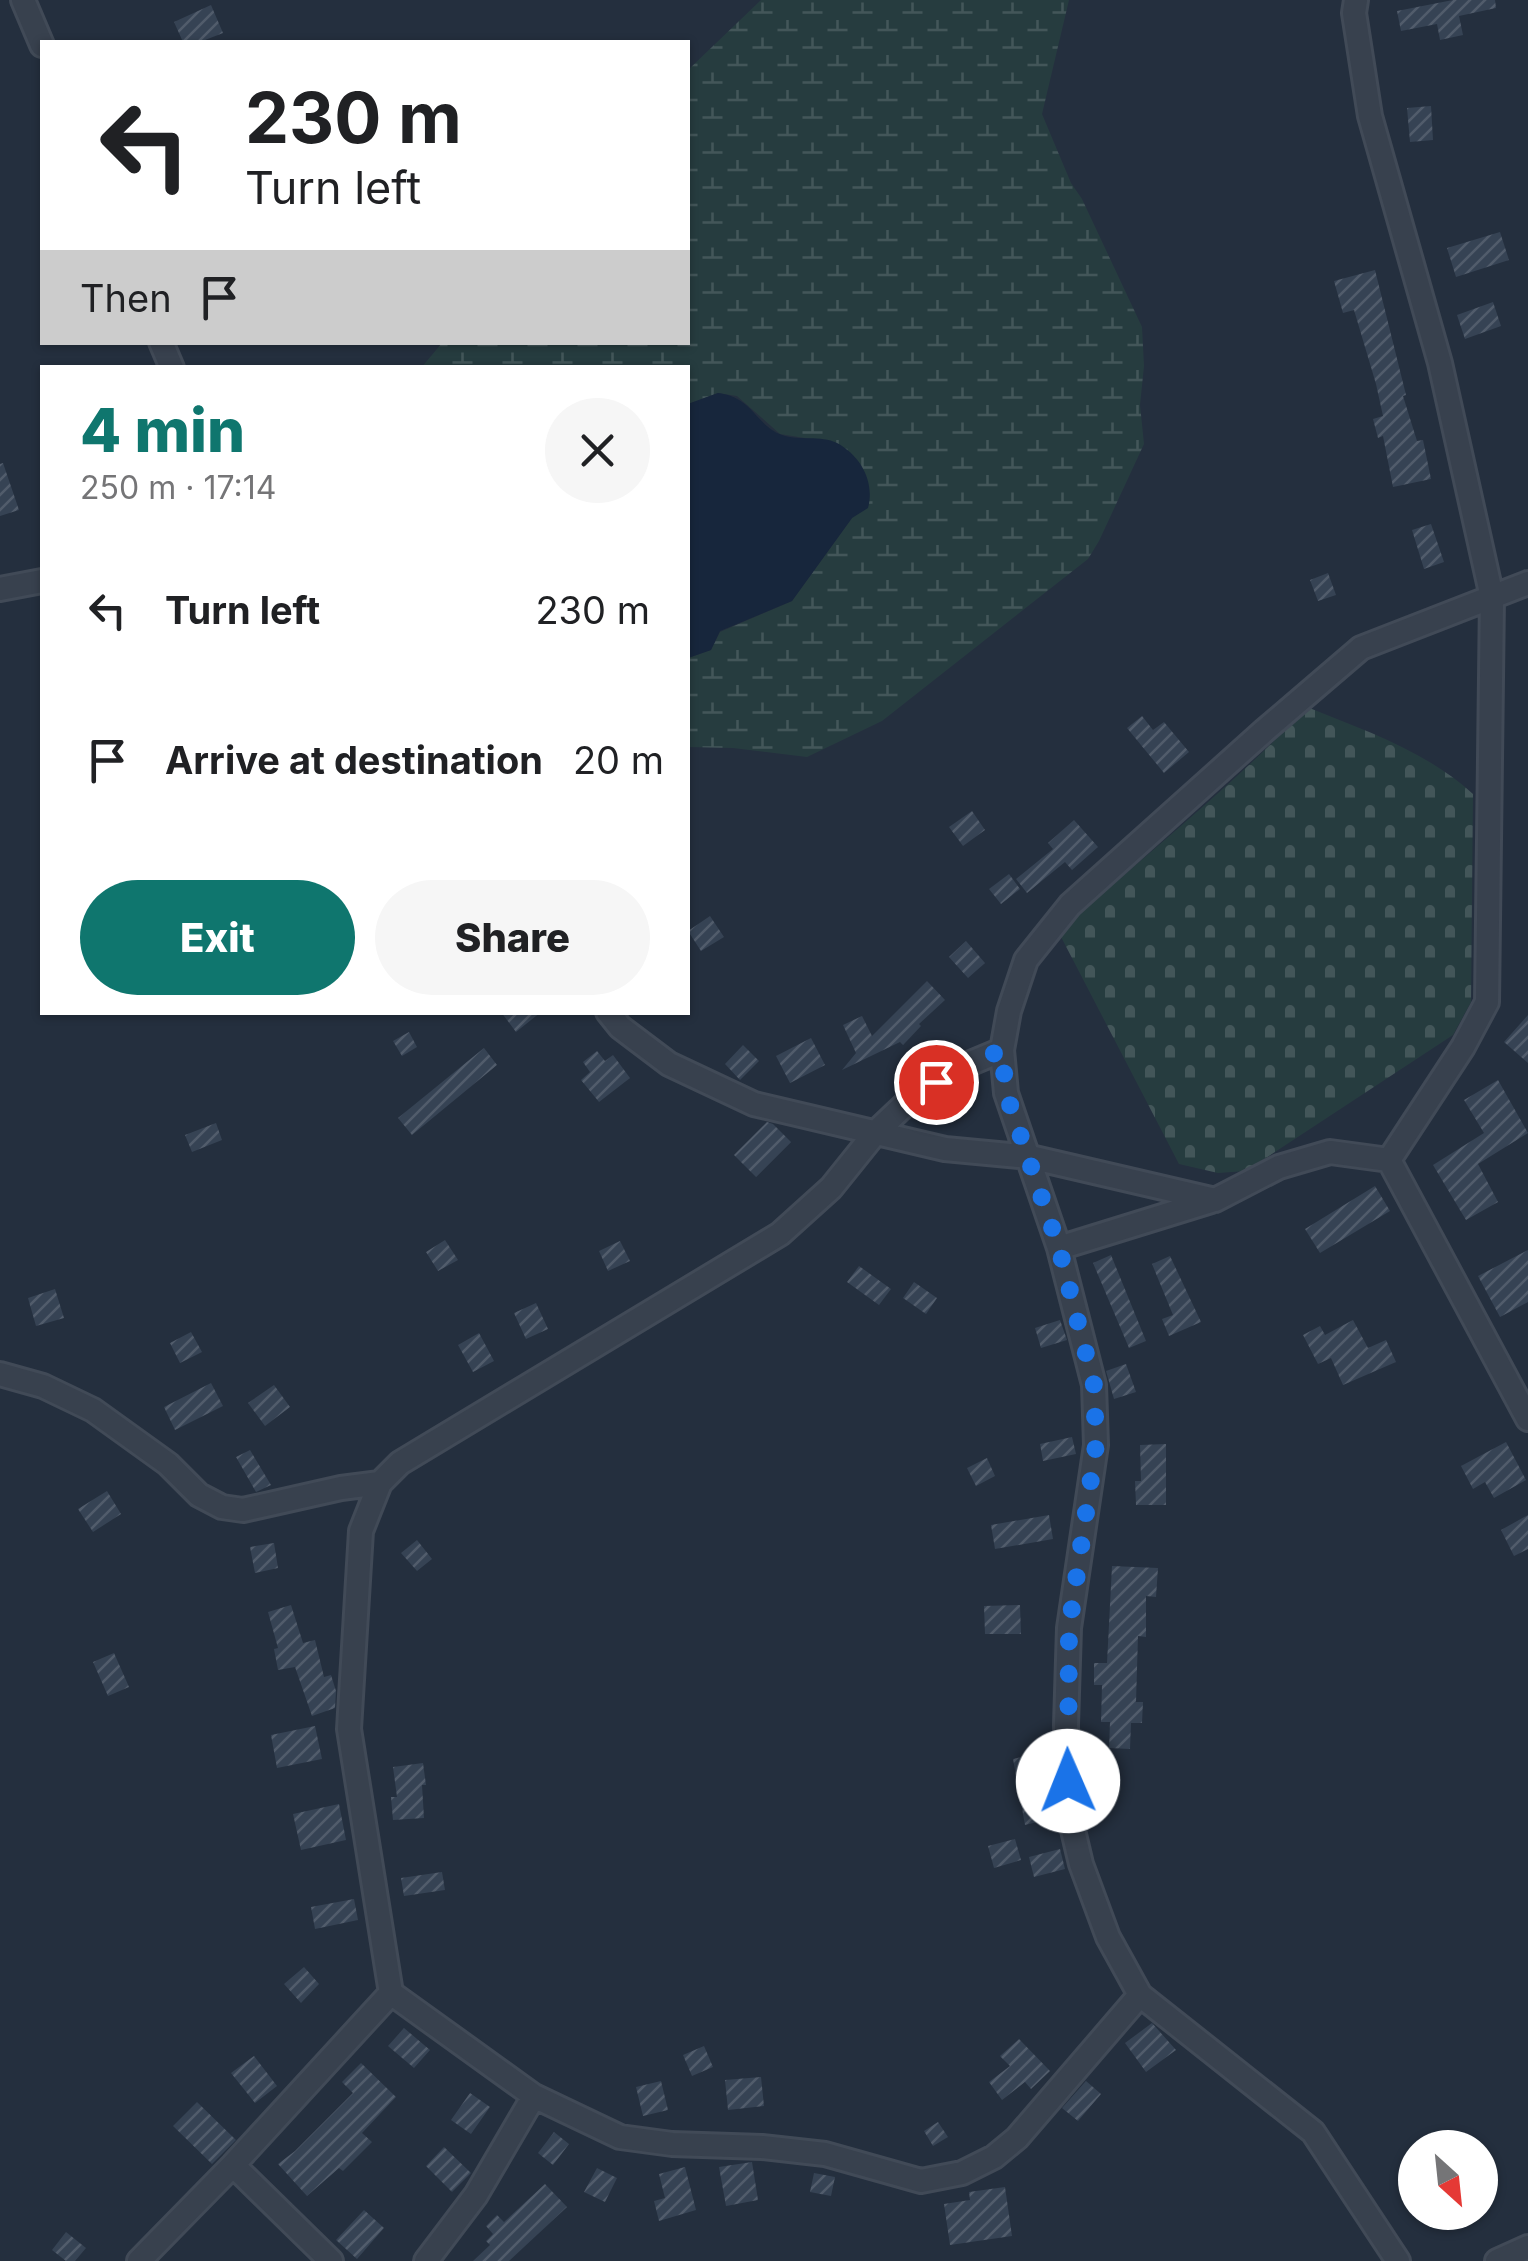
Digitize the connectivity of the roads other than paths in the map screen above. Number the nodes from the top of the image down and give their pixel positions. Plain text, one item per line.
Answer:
1 (22, 0) edge
2 (1356, 0) edge
3 (40, 40) edge
4 (40, 581) edge
5 (1528, 583) edge
6 (0, 589) edge
7 (1492, 598) junction
8 (610, 1015) edge
9 (1002, 1050) junction
10 (876, 1132) junction
11 (1030, 1158) junction
12 (1389, 1160) junction
13 (1215, 1200) junction
14 (1059, 1248) junction
15 (0, 1374) edge
16 (1528, 1419) edge
17 (380, 1483) junction
18 (390, 1994) junction
19 (1140, 1995) junction
20 (534, 2096) junction
21 (234, 2165) junction
22 (1528, 2247) edge
23 (139, 2261) edge
24 (330, 2261) edge
25 (426, 2261) edge
26 (1398, 2261) edge
27 (1497, 2261) edge

1 - 3 street
2 - 7 street
4 - 6 street
5 - 7 street
7 - 9 street
7 - 12 street
8 - 10 street
9 - 10 street
9 - 11 street
10 - 11 street
10 - 17 street
11 - 13 street
11 - 14 street
12 - 13 street
12 - 16 street
13 - 14 street
14 - 19 street
15 - 17 street
17 - 18 street
18 - 20 street
18 - 21 street
19 - 20 street
19 - 26 street
20 - 25 street
21 - 23 street
21 - 24 street
22 - 27 street

